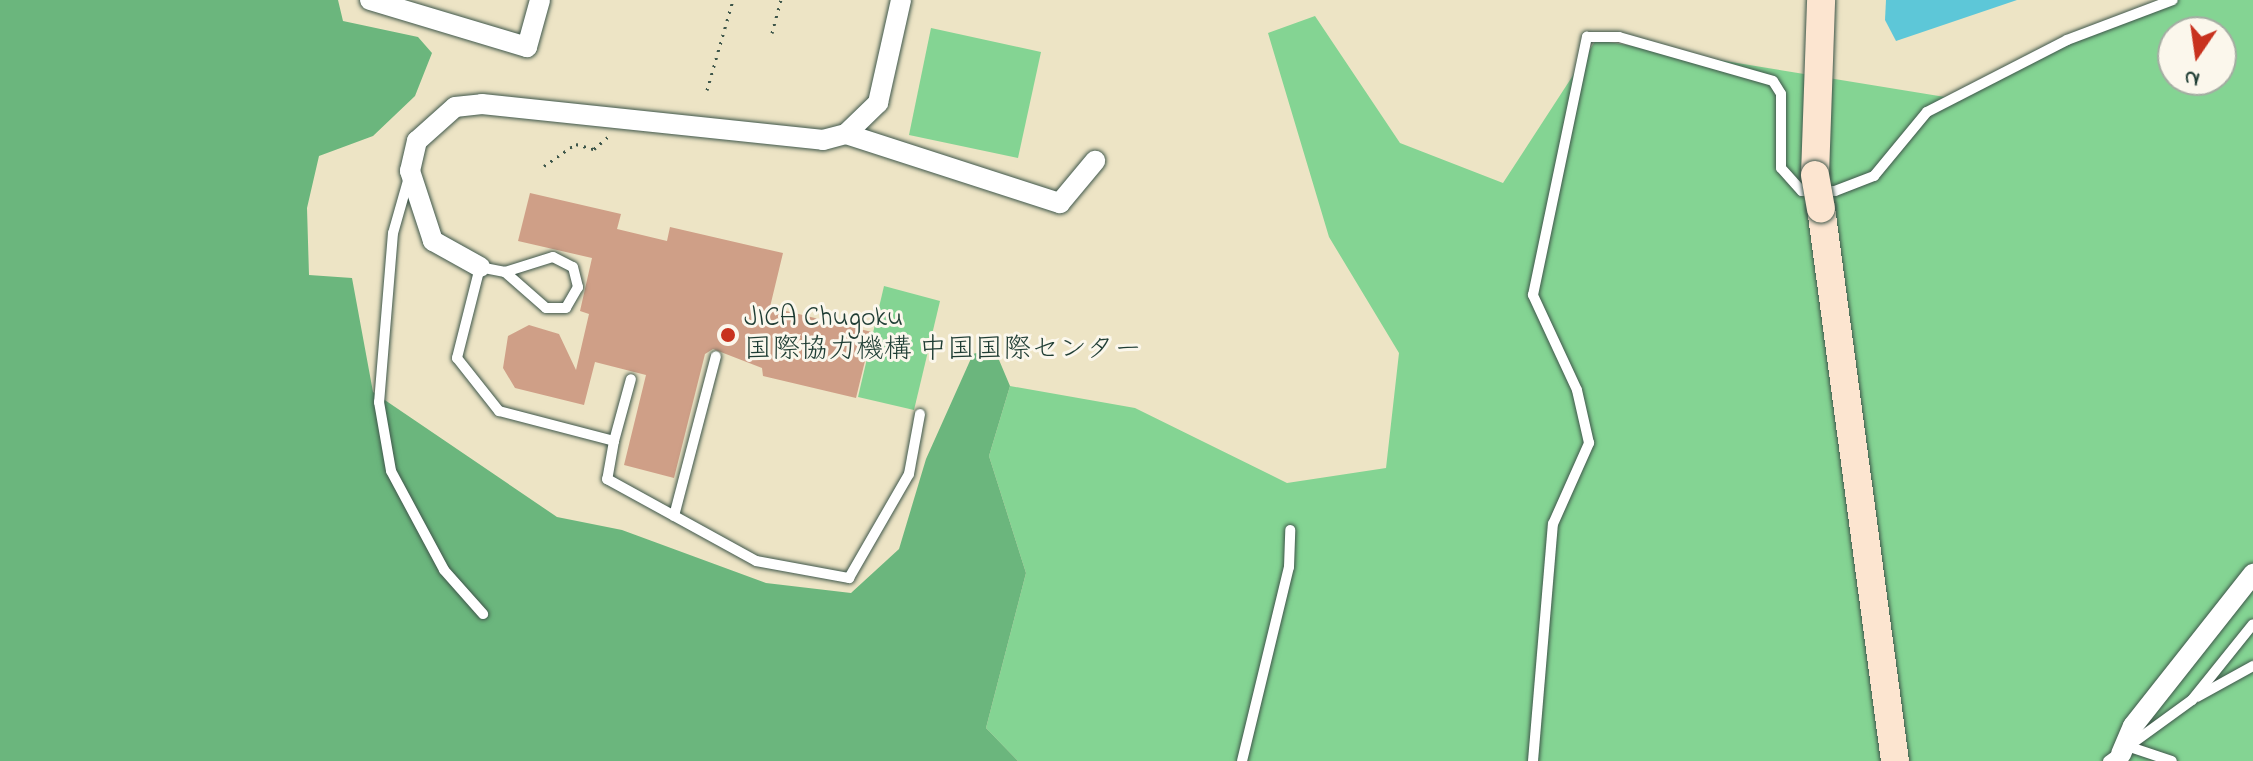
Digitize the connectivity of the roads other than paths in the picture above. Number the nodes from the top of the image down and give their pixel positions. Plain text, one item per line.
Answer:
1 (370, 0) edge
2 (540, 0) edge
3 (901, 0) edge
4 (1821, 0) edge
5 (2173, 0) edge
6 (846, 134) junction
7 (1095, 161) dead end
8 (410, 171) junction
9 (480, 267) junction
10 (505, 272) junction
11 (716, 356) dead end
12 (631, 379) dead end
13 (920, 414) dead end
14 (614, 441) junction
15 (674, 516) junction
16 (1290, 530) dead end
17 (2253, 574) edge
18 (483, 614) dead end
19 (2253, 624) edge
20 (2253, 666) edge
21 (2192, 700) junction
22 (2120, 754) edge
23 (1242, 761) edge
24 (1533, 761) edge
25 (1895, 761) edge
26 (2172, 761) edge

1 - 2 street
3 - 6 street
4 - 25 street, bridge
5 - 24 lane
6 - 7 street
6 - 8 street
8 - 9 street
8 - 18 lane
9 - 10 lane
9 - 14 lane
10 - 10 lane
11 - 15 lane
12 - 14 lane
13 - 15 lane
14 - 15 lane
16 - 23 lane
17 - 22 street
19 - 21 lane
20 - 21 lane
21 - 22 lane
22 - 26 lane

